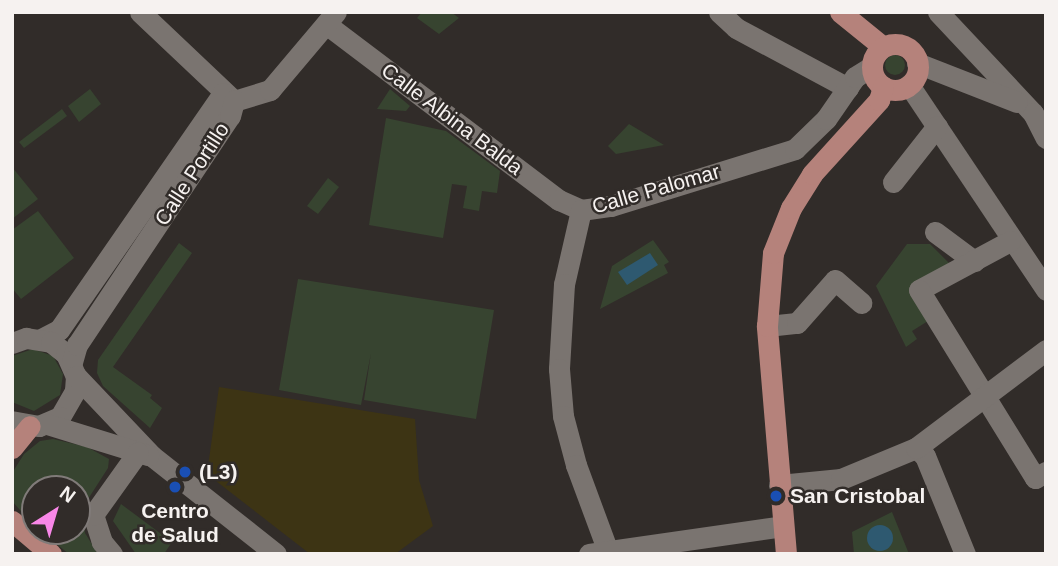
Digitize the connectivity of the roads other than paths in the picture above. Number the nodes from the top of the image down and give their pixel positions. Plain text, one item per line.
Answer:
1 (140, 12) edge
2 (719, 12) edge
3 (840, 12) edge
4 (938, 12) edge
5 (331, 18) edge
6 (883, 47) junction
7 (918, 63) junction
8 (871, 67) junction
9 (909, 85) junction
10 (883, 87) junction
11 (848, 88) junction
12 (229, 97) junction
13 (1039, 116) edge
14 (937, 127) junction
15 (1046, 138) edge
16 (893, 182) dead end
17 (581, 210) junction
18 (935, 232) dead end
19 (1010, 242) junction
20 (974, 261) junction
21 (1046, 290) edge
22 (861, 303) dead end
23 (767, 326) junction
24 (23, 336) edge
25 (1046, 351) edge
26 (74, 369) junction
27 (983, 394) junction
28 (30, 424) edge
29 (106, 440) junction
30 (12, 447) edge
31 (916, 448) junction
32 (145, 454) junction
33 (1046, 472) edge
34 (117, 478) junction
35 (779, 485) junction
36 (12, 521) edge
37 (783, 526) junction
38 (598, 551) edge
39 (51, 554) edge
40 (112, 554) edge
41 (276, 554) edge
42 (786, 554) edge
43 (965, 554) edge

1 - 12 street
2 - 11 street
3 - 6 main road
4 - 13 street
5 - 12 street, Calle Portillo
5 - 17 street, Calle Albina Balda
6 - 7 main road
6 - 8 main road
7 - 9 main road
7 - 13 street
8 - 10 main road
8 - 11 street, Calle Palomar
9 - 10 main road
9 - 14 street
10 - 23 main road
11 - 17 street, Calle Palomar
12 - 24 street, Calle Portillo
12 - 26 street, Calle Portillo
13 - 15 street
14 - 16 street
14 - 19 street
17 - 38 street, Calle Palomar
18 - 20 street
19 - 20 street
19 - 21 street
20 - 27 street
22 - 23 street
23 - 35 main road
24 - 26 street
25 - 27 street
26 - 28 street, Calle Portillo
26 - 32 street
27 - 31 street
27 - 33 street
28 - 29 street
28 - 30 main road
29 - 32 street
29 - 34 street
31 - 35 street
31 - 43 street
32 - 34 street
32 - 41 street
34 - 40 street
35 - 37 main road
36 - 39 main road
37 - 38 street
37 - 42 main road

